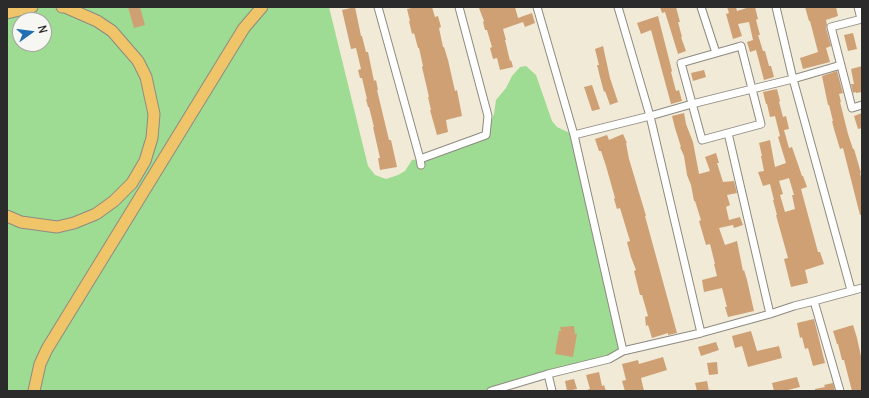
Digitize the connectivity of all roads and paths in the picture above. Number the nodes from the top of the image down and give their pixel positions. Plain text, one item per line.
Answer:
1 (32, 7) edge
2 (62, 7) edge
3 (262, 7) edge
4 (378, 7) edge
5 (459, 7) edge
6 (537, 7) edge
7 (618, 7) edge
8 (701, 7) edge
9 (776, 7) edge
10 (858, 7) edge
11 (7, 12) edge
12 (862, 19) edge
13 (716, 53) junction
14 (841, 66) junction
15 (793, 80) junction
16 (752, 89) junction
17 (692, 104) junction
18 (862, 105) edge
19 (650, 116) junction
20 (728, 133) junction
21 (574, 135) junction
22 (7, 216) edge
23 (862, 288) edge
24 (851, 290) junction
25 (814, 301) junction
26 (770, 314) junction
27 (701, 333) junction
28 (623, 351) junction
29 (548, 374) junction
30 (34, 391) edge
31 (491, 391) edge
32 (552, 391) edge
33 (840, 391) edge

1 - 11 main road
2 - 22 main road
3 - 30 main road
4 - 5 street
6 - 21 street
7 - 19 street
8 - 13 street
9 - 15 street
10 - 12 street
12 - 14 street
13 - 16 street
13 - 17 street
14 - 15 street
14 - 18 street
15 - 16 street
15 - 24 street
16 - 17 street
16 - 20 street
17 - 19 street
17 - 20 street
19 - 21 street
19 - 27 street
20 - 26 street
21 - 28 street
23 - 24 street
24 - 25 street
25 - 26 street
25 - 33 street
26 - 27 street
27 - 28 street
28 - 29 street
29 - 31 street
29 - 32 street

